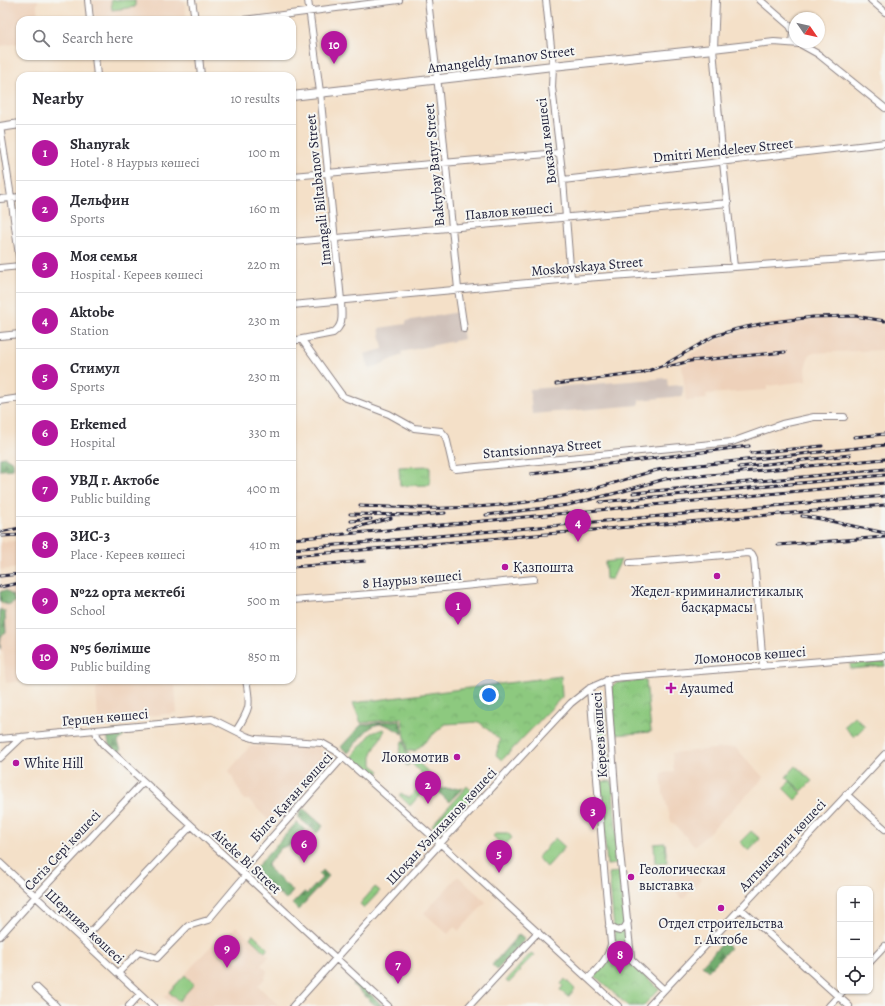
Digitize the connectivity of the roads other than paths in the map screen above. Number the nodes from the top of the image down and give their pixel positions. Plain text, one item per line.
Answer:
1 (88, 0) edge
2 (192, 0) edge
3 (308, 0) edge
4 (398, 0) edge
5 (428, 0) edge
6 (546, 0) edge
7 (714, 0) edge
8 (760, 0) edge
9 (871, 0) edge
10 (310, 12) junction
11 (885, 12) edge
12 (90, 16) edge
13 (194, 16) edge
14 (276, 16) edge
15 (789, 25) edge
16 (789, 43) edge
17 (807, 48) edge
18 (713, 49) junction
19 (95, 60) edge
20 (199, 60) edge
21 (553, 66) junction
22 (97, 72) edge
23 (201, 72) edge
24 (438, 80) junction
25 (320, 92) junction
26 (296, 95) edge
27 (885, 108) edge
28 (16, 125) edge
29 (0, 127) edge
30 (885, 143) edge
31 (559, 152) junction
32 (723, 162) junction
33 (446, 163) junction
34 (328, 174) junction
35 (296, 176) edge
36 (563, 180) junction
37 (16, 196) edge
38 (12, 197) junction
39 (0, 199) edge
40 (728, 203) junction
41 (566, 217) junction
42 (452, 228) junction
43 (16, 230) edge
44 (335, 239) junction
45 (296, 242) edge
46 (885, 256) edge
47 (16, 266) edge
48 (734, 267) junction
49 (0, 268) edge
50 (572, 279) junction
51 (458, 289) junction
52 (340, 300) junction
53 (296, 305) edge
54 (464, 328) dead end
55 (16, 334) edge
56 (0, 336) edge
57 (302, 340) junction
58 (296, 341) edge
59 (16, 399) edge
60 (0, 401) edge
61 (844, 417) dead end
62 (630, 563) dead end
63 (534, 579) dead end
64 (296, 600) edge
65 (885, 656) edge
66 (763, 666) junction
67 (618, 677) joint
68 (607, 680) junction
69 (247, 684) edge
70 (590, 688) junction
71 (96, 730) junction
72 (236, 731) junction
73 (22, 737) junction
74 (0, 739) edge
75 (885, 754) edge
76 (343, 757) junction
77 (0, 758) edge
78 (143, 782) junction
79 (846, 794) junction
80 (191, 826) junction
81 (885, 829) edge
82 (441, 844) junction
83 (0, 863) edge
84 (243, 874) junction
85 (36, 896) junction
86 (740, 908) junction
87 (628, 922) junction
88 (609, 926) junction
89 (538, 932) junction
90 (0, 936) edge
91 (83, 940) junction
92 (885, 946) edge
93 (337, 959) junction
94 (873, 959) edge
95 (118, 973) junction
96 (589, 978) junction
97 (36, 987) dead end
98 (664, 990) junction
99 (837, 990) edge
100 (140, 994) junction
101 (840, 994) edge
102 (842, 994) edge
103 (56, 1006) edge
104 (129, 1006) edge
105 (153, 1006) edge
106 (293, 1006) edge
107 (388, 1006) edge
108 (469, 1006) edge
109 (618, 1006) edge
110 (649, 1006) edge
111 (828, 1006) edge
112 (849, 1006) edge

1 - 12 street
2 - 13 street
3 - 10 street, Imangali Biltabanov Street
4 - 10 street
5 - 24 street, Baktybay Batyr Street
6 - 21 street, Вокзал көшесі
7 - 18 main road
8 - 15 street
9 - 11 street
10 - 14 street
10 - 25 street, Imangali Biltabanov Street
16 - 18 street
17 - 27 street
18 - 21 main road, Amangeldy Imanov Street
18 - 32 street
19 - 22 street
20 - 23 street
21 - 24 main road, Amangeldy Imanov Street
21 - 31 street, Вокзал көшесі
24 - 25 main road, Amangeldy Imanov Street
24 - 33 street, Baktybay Batyr Street
25 - 26 main road, Amangeldy Imanov Street
25 - 34 street, Imangali Biltabanov Street
28 - 29 main road
29 - 38 street
30 - 32 street, Dmitri Mendeleev Street
31 - 33 street
31 - 36 street, Вокзал көшесі
32 - 36 street, Dmitri Mendeleev Street
32 - 40 street
33 - 34 street
33 - 42 street, Baktybay Batyr Street
34 - 35 street
34 - 44 street, Imangali Biltabanov Street
36 - 41 street, Вокзал көшесі
37 - 38 street
38 - 39 street
38 - 43 street
40 - 41 street, Павлов көшесі
40 - 48 street
41 - 42 street, Павлов көшесі
41 - 50 street, Вокзал көшесі
42 - 44 street, Павлов көшесі
42 - 51 street, Baktybay Batyr Street
44 - 45 street, Павлов көшесі
44 - 52 street, Imangali Biltabanov Street
46 - 48 street, Moskovskaya Street
47 - 49 street
48 - 50 street, Moskovskaya Street
50 - 51 street, Moskovskaya Street
51 - 52 street, Moskovskaya Street
51 - 54 street, Baktybay Batyr Street
52 - 53 street, Moskovskaya Street
52 - 57 street, Imangali Biltabanov Street
55 - 56 street
57 - 58 street
57 - 61 street, Stantsionnaya Street
59 - 60 street
62 - 66 street
63 - 64 street, 8 Наурыз көшесі
65 - 66 street, Ломоносов көшесі
66 - 67 street, Ломоносов көшесі
67 - 68 street, Шоқан Уәлиханов көшесі
68 - 70 street, Шоқан Уәлиханов көшесі
68 - 87 street, Кереев көшесі
69 - 72 street
70 - 82 street, Шоқан Уәлиханов көшесі
70 - 88 street, Кереев көшесі
71 - 72 street, Герцен көшесі
71 - 73 street, Герцен көшесі
71 - 78 street, Aiteke Bi Street
72 - 76 street
73 - 74 street, Герцен көшесі
73 - 77 street
75 - 79 street, Алтынсарин көшесі
76 - 82 street
76 - 84 street, Білге Қаған көшесі
78 - 80 street, Aiteke Bi Street
78 - 85 street, Сегіз Сері көшесі
79 - 81 street
79 - 86 street, Алтынсарин көшесі
80 - 84 street, Aiteke Bi Street
80 - 91 street
82 - 89 street
82 - 93 street, Шоқан Уәлиханов көшесі
83 - 85 street, Шернияз көшесі
84 - 93 street, Aiteke Bi Street
84 - 95 street, Білге Қаған көшесі
85 - 90 street, Сегіз Сері көшесі
85 - 91 street, Шернияз көшесі
86 - 98 street, Алтынсарин көшесі
86 - 99 street
87 - 88 street
87 - 98 street, Кереев көшесі
88 - 96 street, Кереев көшесі
89 - 96 street
89 - 108 street
91 - 95 street, Шернияз көшесі
92 - 94 street
93 - 106 street, Шоқан Уәлиханов көшесі
93 - 107 street, Aiteke Bi Street
95 - 100 street, Шернияз көшесі
96 - 109 street
97 - 103 street
98 - 110 street, Алтынсарин көшесі
100 - 104 street
100 - 105 street, Шернияз көшесі
101 - 111 street
102 - 112 street

